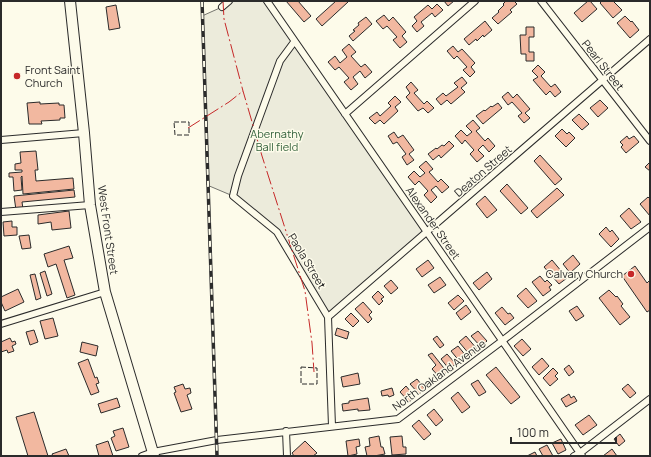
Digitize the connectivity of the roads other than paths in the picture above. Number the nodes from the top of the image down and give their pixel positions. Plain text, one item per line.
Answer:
1 (70, 1) edge
2 (229, 1) edge
3 (267, 1) edge
4 (475, 1) edge
5 (541, 1) edge
6 (222, 7) dead end
7 (650, 39) edge
8 (294, 42) junction
9 (602, 80) junction
10 (345, 114) junction
11 (84, 133) junction
12 (1, 140) edge
13 (650, 141) edge
14 (90, 204) junction
15 (1, 212) edge
16 (650, 227) edge
17 (427, 232) junction
18 (105, 292) junction
19 (328, 317) junction
20 (1, 324) edge
21 (502, 341) junction
22 (650, 399) edge
23 (332, 426) junction
24 (286, 431) junction
25 (154, 454) edge
26 (581, 455) edge
27 (142, 456) edge
28 (287, 456) edge
29 (574, 456) edge

1 - 11 main road, West Front Street
2 - 6 street
3 - 8 street, Alexander Street
4 - 10 street
5 - 9 street, Pearl Street
7 - 9 street, Deaton Street
8 - 10 street, Alexander Street
8 - 19 street, Paola Street
9 - 13 street, Pearl Street
9 - 17 street, Deaton Street
10 - 17 street, Alexander Street
11 - 12 street
11 - 14 main road, West Front Street
14 - 15 street
14 - 18 main road, West Front Street
16 - 21 street, North Oakland Avenue
17 - 19 street, Deaton Street
17 - 21 street, Alexander Street
18 - 20 street
18 - 25 main road, West Front Street
19 - 23 street, Paola Street
21 - 23 street, North Oakland Avenue
21 - 26 street, Alexander Street
22 - 26 street
23 - 24 street, North Oakland Avenue
24 - 25 street, North Oakland Avenue
24 - 28 street
25 - 27 street, North Oakland Avenue
26 - 29 street

